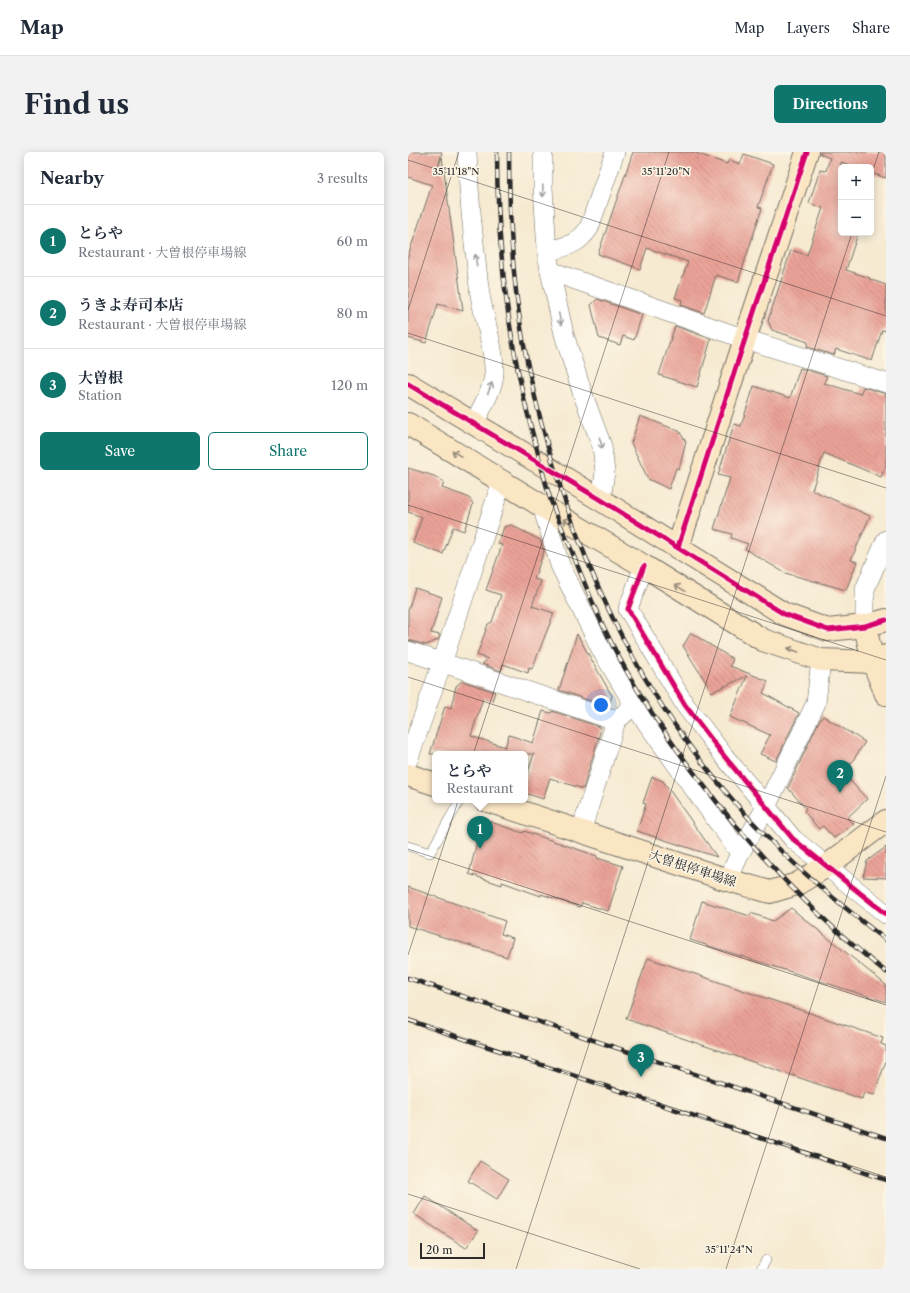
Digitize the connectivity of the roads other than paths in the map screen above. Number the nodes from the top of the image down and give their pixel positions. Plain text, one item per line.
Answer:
1 (467, 152) edge
2 (543, 152) edge
3 (614, 152) edge
4 (808, 152) edge
5 (547, 251) junction
6 (550, 271) junction
7 (745, 339) junction
8 (886, 382) edge
9 (408, 384) edge
10 (408, 424) edge
11 (474, 424) junction
12 (502, 481) junction
13 (601, 500) junction
14 (542, 506) junction
15 (886, 540) edge
16 (678, 547) junction
17 (644, 566) junction
18 (886, 620) edge
19 (865, 626) junction
20 (408, 652) edge
21 (879, 659) edge
22 (821, 660) junction
23 (442, 663) junction
24 (886, 694) edge
25 (634, 705) junction
26 (616, 721) junction
27 (408, 760) edge
28 (408, 775) edge
29 (432, 783) edge
30 (458, 803) edge
31 (494, 803) edge
32 (766, 807) junction
33 (886, 821) edge
34 (581, 831) junction
35 (408, 846) edge
36 (740, 853) junction
37 (828, 865) junction
38 (728, 880) junction
39 (886, 914) edge
40 (766, 1260) dead end
41 (761, 1269) edge

11 -> 1 street
2 -> 5 street
3 - 5 street
4 - 7 street
5 - 6 street
6 - 7 street
6 -> 13 street
7 - 8 street
7 - 16 street
9 - 11 street
12 -> 10 street
11 - 13 street
12 - 14 street
12 - 23 street
13 - 16 street
17 -> 14 street
14 - 25 street
15 - 19 street
16 - 19 street
22 -> 17 street
17 - 32 street
18 - 19 street
19 - 21 street
20 - 23 street
21 - 22 street
21 - 24 street
22 - 32 street
23 - 26 street
23 - 27 street
25 - 26 street
25 - 36 street
26 - 34 street
28 - 29 street
30 - 35 lane
31 - 34 street, 大曽根停車場線
32 - 36 street
32 - 37 street
33 - 37 street, 大曽根停車場線
34 - 38 street, 大曽根停車場線
36 - 38 street
37 - 38 street, 大曽根停車場線
37 - 39 street
40 - 41 lane

